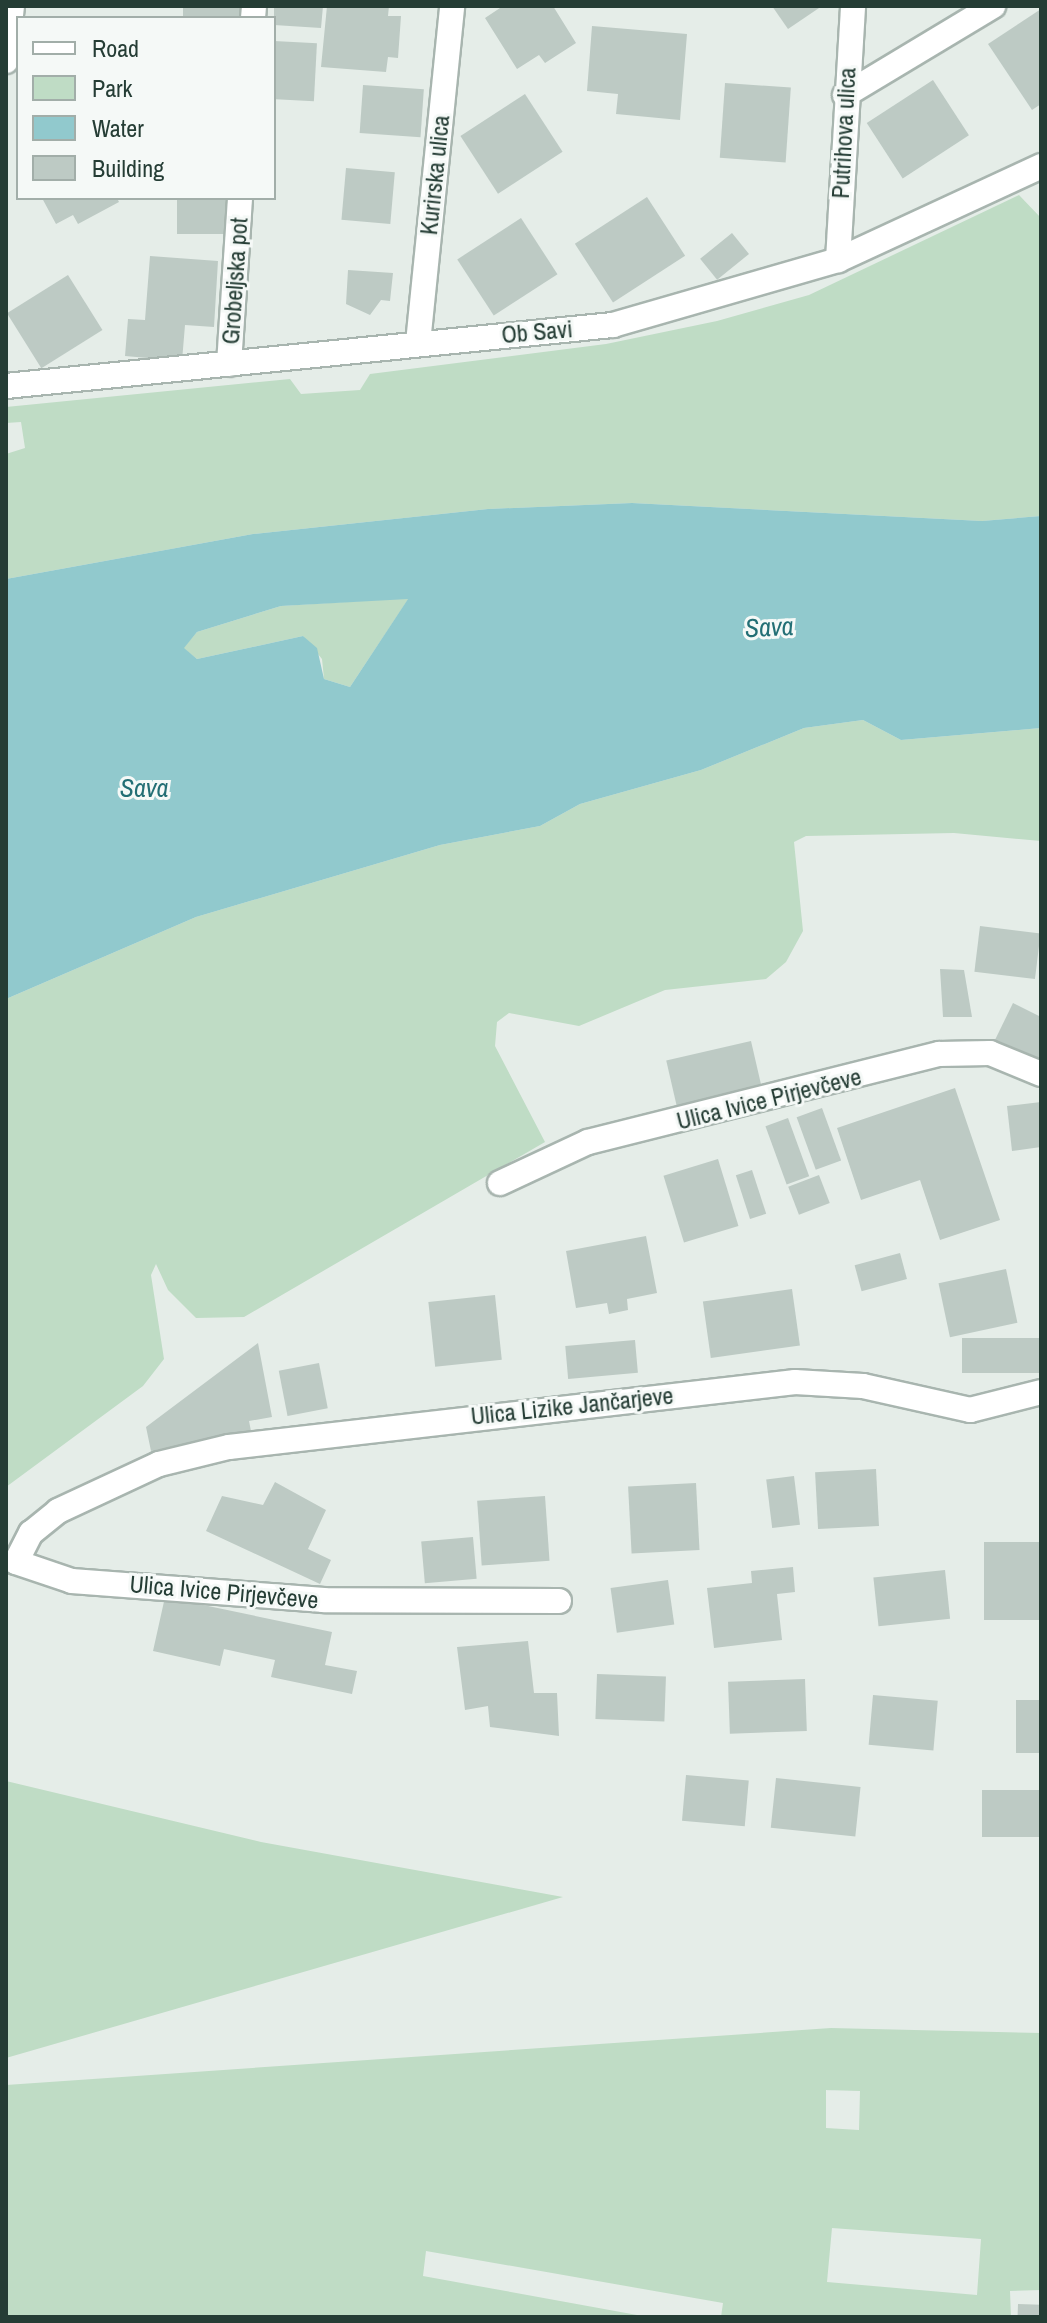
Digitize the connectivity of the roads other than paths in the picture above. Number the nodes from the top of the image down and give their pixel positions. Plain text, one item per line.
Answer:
1 (12, 6) edge
2 (452, 6) edge
3 (853, 6) edge
4 (993, 6) edge
5 (6, 61) edge
6 (845, 95) junction
7 (1041, 166) edge
8 (240, 200) edge
9 (838, 260) junction
10 (418, 343) junction
11 (229, 364) junction
12 (6, 386) edge
13 (1041, 1074) edge
14 (500, 1183) dead end
15 (1041, 1392) edge
16 (105, 1486) joint
17 (559, 1601) dead end

1 - 5 street
2 - 10 street, Kurirska ulica
3 - 6 street, Putrihova ulica
4 - 6 street
6 - 9 street, Putrihova ulica
7 - 9 street, Ob Savi
8 - 11 street, Grobeljska pot
9 - 10 street, Ob Savi
10 - 11 street, Ob Savi
11 - 12 street, Ob Savi
13 - 14 street, Ulica Ivice Pirjevčeve
15 - 16 street, Ulica Lizike Jančarjeve
16 - 17 street, Ulica Ivice Pirjevčeve

